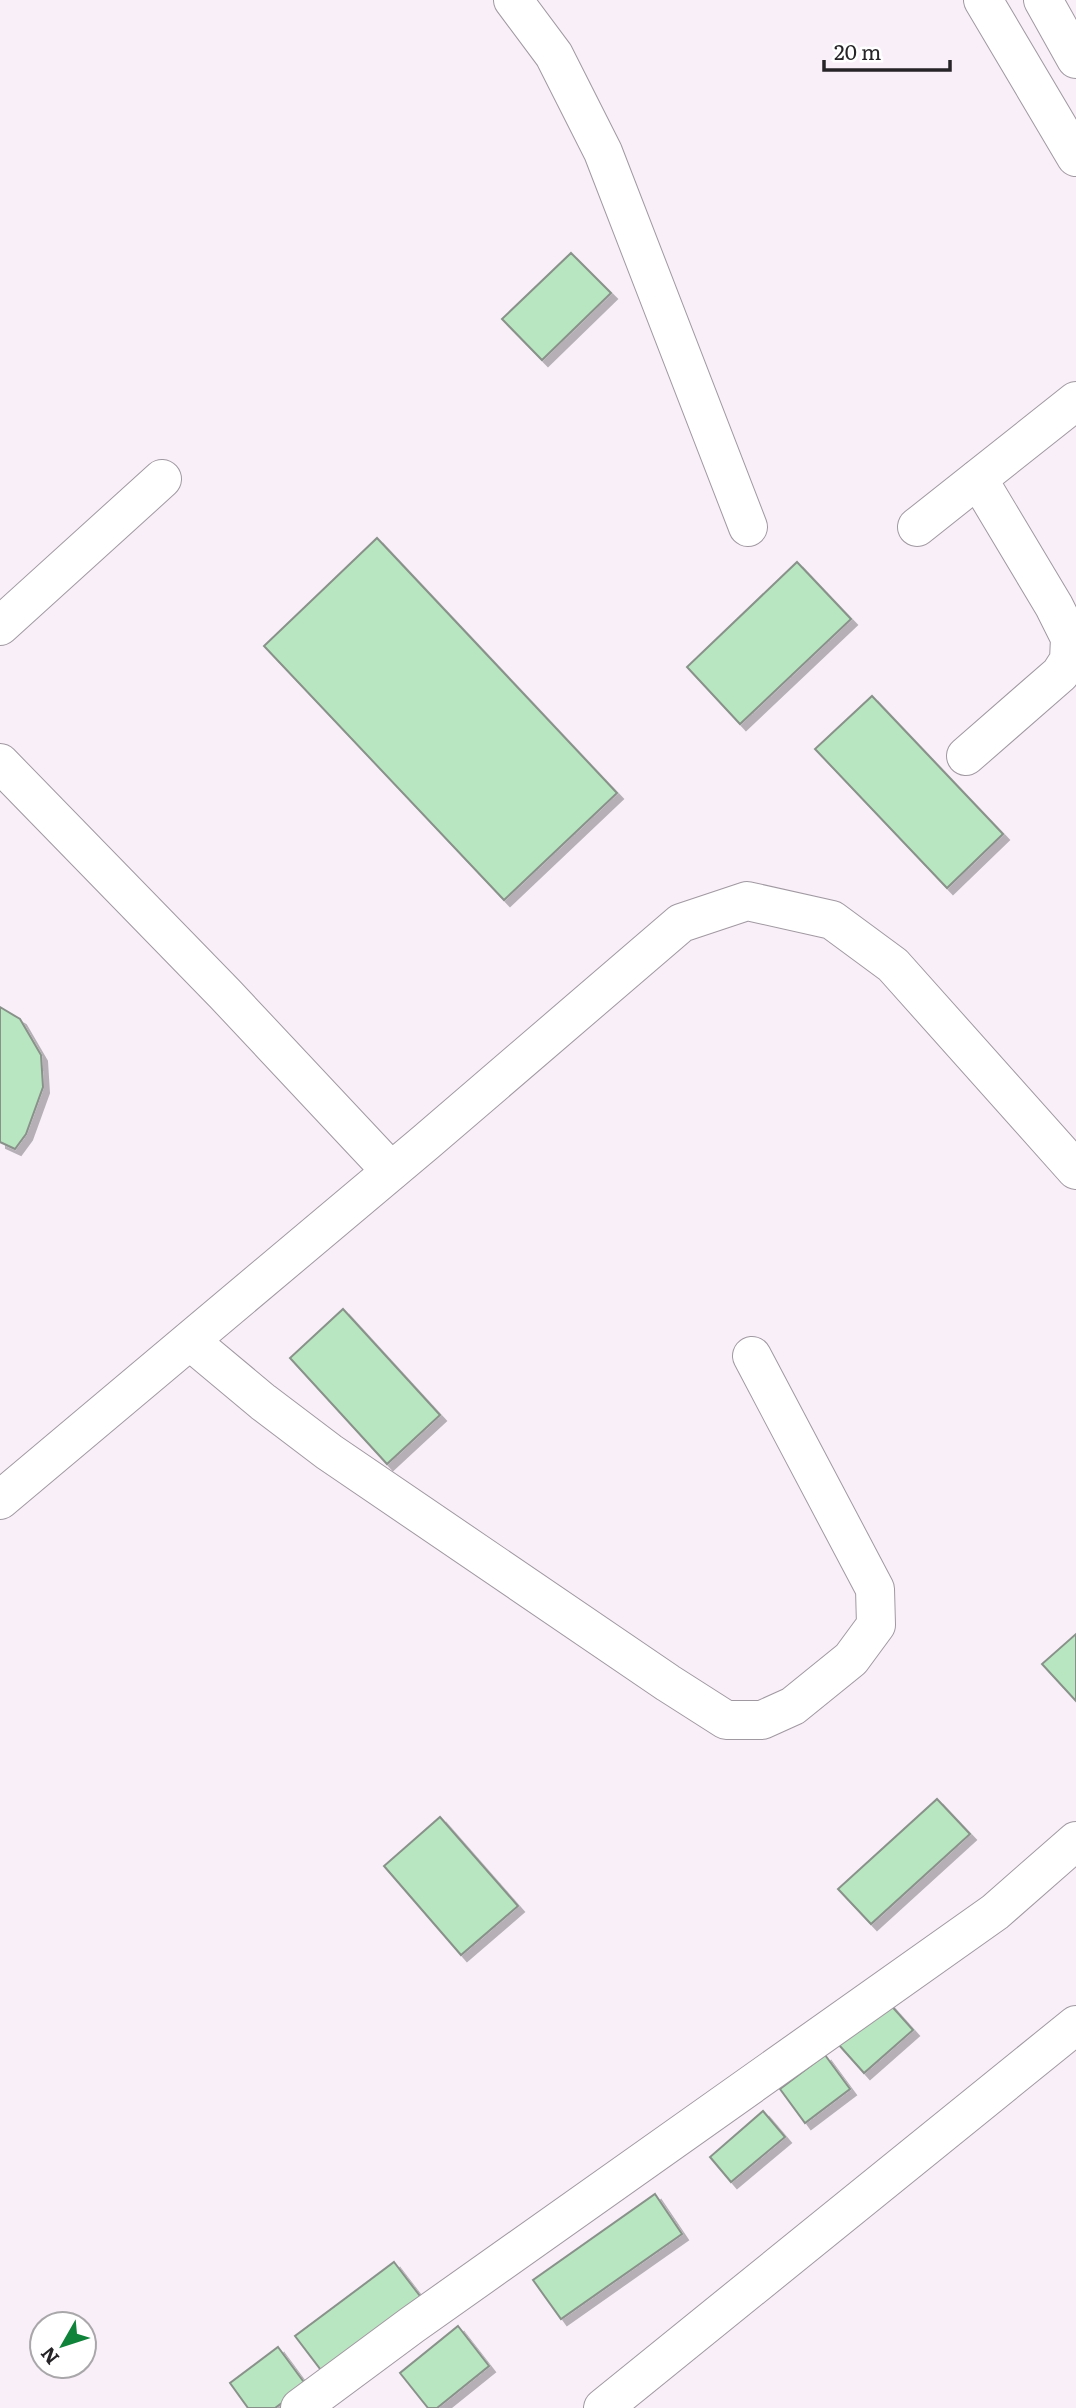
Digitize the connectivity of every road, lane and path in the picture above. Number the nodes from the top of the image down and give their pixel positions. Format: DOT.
graph roads {
  1 [pos="513,0"];
  2 [pos="983,0"];
  3 [pos="1043,0"];
  4 [pos="1076,59"];
  5 [pos="1076,157"];
  6 [pos="1076,401"];
  7 [pos="162,479"];
  8 [pos="978,479"];
  9 [pos="748,527"];
  10 [pos="917,527"];
  11 [pos="0,626"];
  12 [pos="966,756"];
  13 [pos="0,763"];
  14 [pos="1076,1170"];
  15 [pos="391,1171"];
  16 [pos="190,1341"];
  17 [pos="752,1356"];
  18 [pos="0,1500"];
  19 [pos="1076,1841"];
  20 [pos="1076,2025"];
  21 [pos="300,2408"];
  22 [pos="603,2408"];
  1 -- 9 [label="street"];
  2 -- 5 [label="street"];
  3 -- 4 [label="street"];
  6 -- 8 [label="street"];
  7 -- 11 [label="street"];
  8 -- 10 [label="street"];
  8 -- 12 [label="street"];
  13 -- 15 [label="street"];
  14 -- 15 [label="street"];
  15 -- 16 [label="street"];
  16 -- 17 [label="street"];
  16 -- 18 [label="street"];
  19 -- 21 [label="street"];
  20 -- 22 [label="street"];
}
